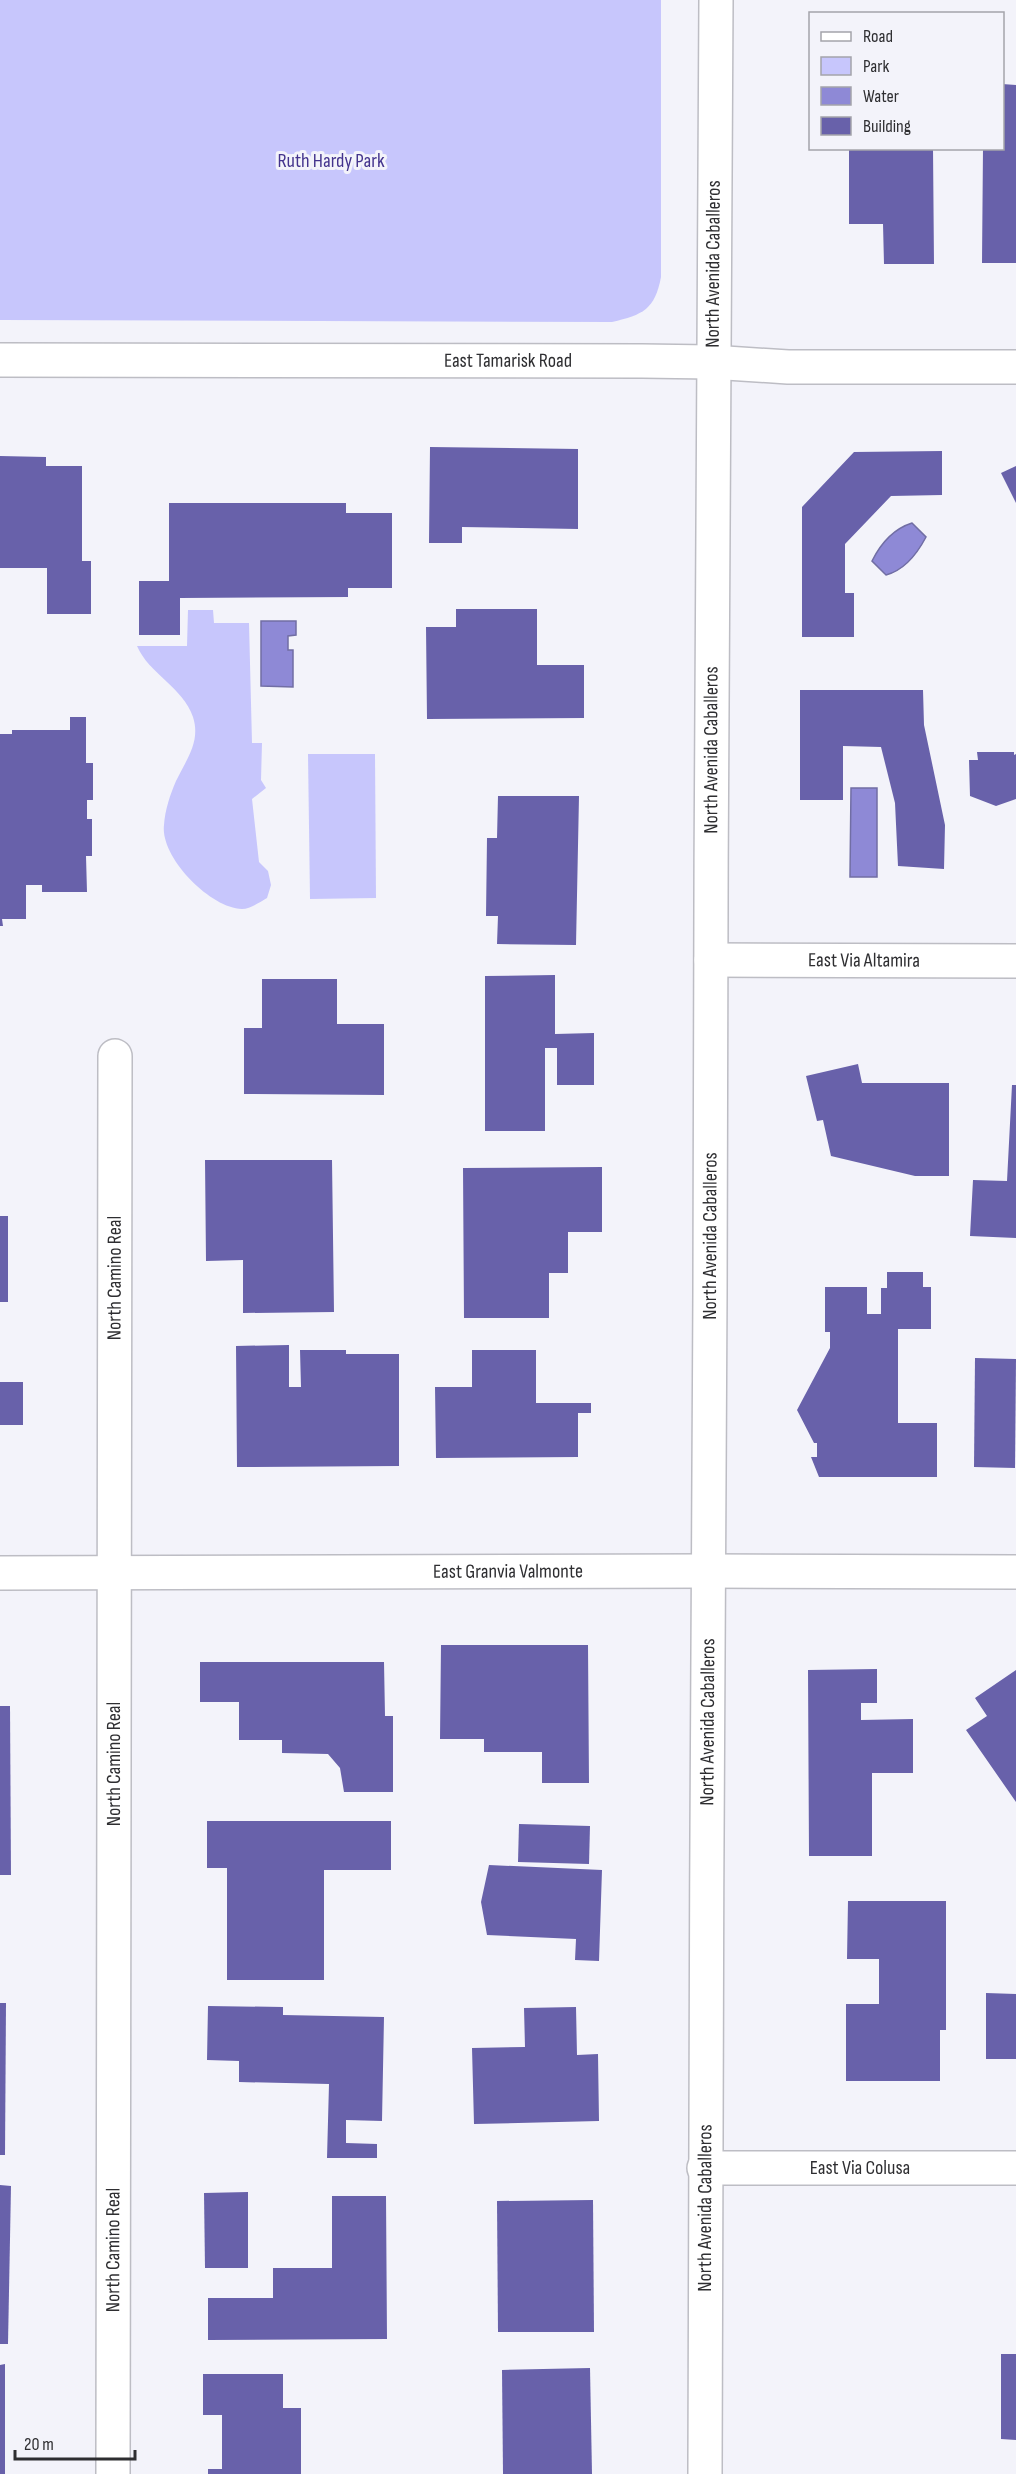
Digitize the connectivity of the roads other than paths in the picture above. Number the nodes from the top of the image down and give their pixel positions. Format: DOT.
graph roads {
  1 [pos="716,0"];
  2 [pos="0,360"];
  3 [pos="711,362"];
  4 [pos="1016,367"];
  5 [pos="711,960"];
  6 [pos="1016,961"];
  7 [pos="115,1056"];
  8 [pos="709,1571"];
  9 [pos="1016,1572"];
  10 [pos="0,1573"];
  11 [pos="114,1573"];
  12 [pos="704,2168"];
  13 [pos="1016,2168"];
  14 [pos="113,2474"];
  15 [pos="705,2474"];
  1 -- 3 [label="street, North Avenida Caballeros"];
  2 -- 3 [label="street, East Tamarisk Road"];
  3 -- 4 [label="street, East Tamarisk Road"];
  3 -- 5 [label="street, North Avenida Caballeros"];
  5 -- 6 [label="street, East Via Altamira"];
  5 -- 8 [label="street, North Avenida Caballeros"];
  7 -- 11 [label="street, North Camino Real"];
  8 -- 9 [label="street, East Granvia Valmonte"];
  8 -- 11 [label="street, East Granvia Valmonte"];
  8 -- 12 [label="street, North Avenida Caballeros"];
  10 -- 11 [label="street, East Granvia Valmonte"];
  11 -- 14 [label="street, North Camino Real"];
  12 -- 13 [label="street, East Via Colusa"];
  12 -- 15 [label="street, North Avenida Caballeros"];
}
